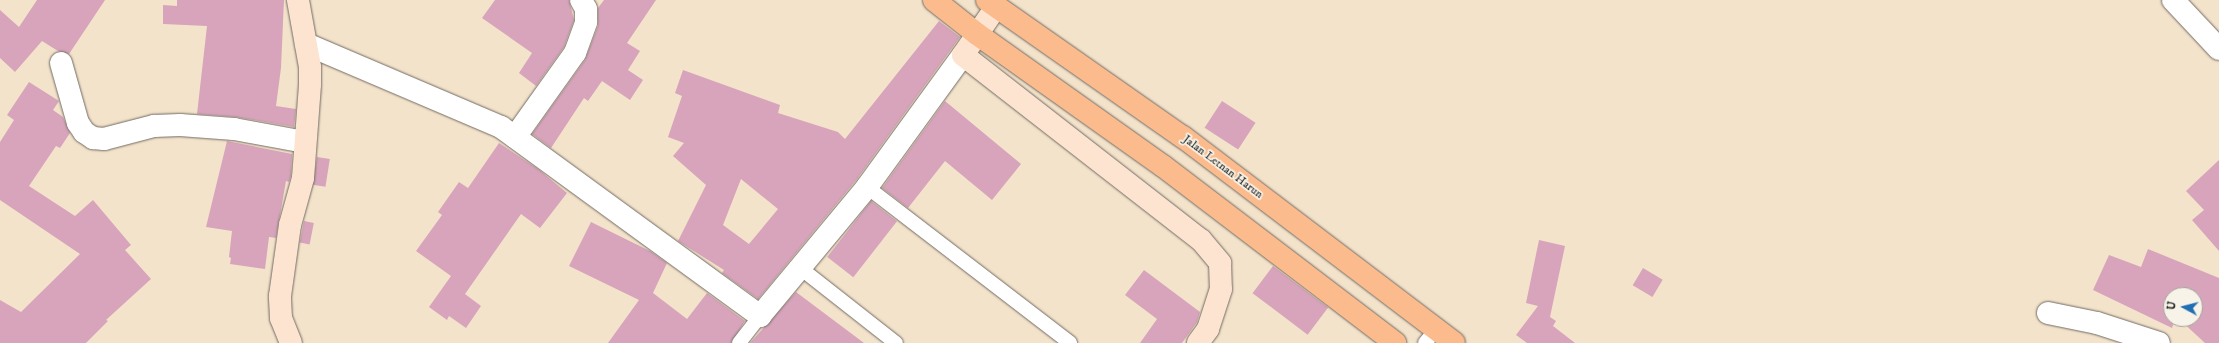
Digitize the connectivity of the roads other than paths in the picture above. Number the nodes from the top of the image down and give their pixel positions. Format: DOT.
graph roads {
  1 [pos="298,0"];
  2 [pos="581,0"];
  3 [pos="934,0"];
  4 [pos="2173,0"];
  5 [pos="992,4"];
  6 [pos="977,34"];
  7 [pos="306,44"];
  8 [pos="2219,49"];
  9 [pos="963,55"];
  10 [pos="61,63"];
  11 [pos="515,136"];
  12 [pos="305,142"];
  13 [pos="867,187"];
  14 [pos="799,267"];
  15 [pos="2048,313"];
  16 [pos="760,316"];
  17 [pos="1431,336"];
  18 [pos="291,343"];
  19 [pos="739,343"];
  20 [pos="896,343"];
  21 [pos="1070,343"];
  22 [pos="1198,343"];
  23 [pos="1395,343"];
  24 [pos="1454,343"];
  25 [pos="2159,343"];
  1 -- 7 [label="street"];
  2 -- 11 [label="street"];
  3 -- 6 [label="main road"];
  4 -- 8 [label="street"];
  5 -- 6 [label="street"];
  5 -- 17 [label="main road, Jalan Letnan Harun"];
  6 -- 9 [label="street"];
  6 -- 23 [label="main road"];
  7 -- 11 [label="street"];
  7 -- 12 [label="street"];
  9 -- 13 [label="street"];
  9 -- 22 [label="street"];
  10 -- 12 [label="street"];
  11 -- 16 [label="street"];
  12 -- 18 [label="street"];
  13 -- 14 [label="street"];
  13 -- 21 [label="lane"];
  14 -- 16 [label="street"];
  14 -- 20 [label="lane"];
  15 -- 25 [label="street"];
  16 -- 19 [label="lane"];
  17 -- 24 [label="main road, Jalan Letnan Harun"];
}
